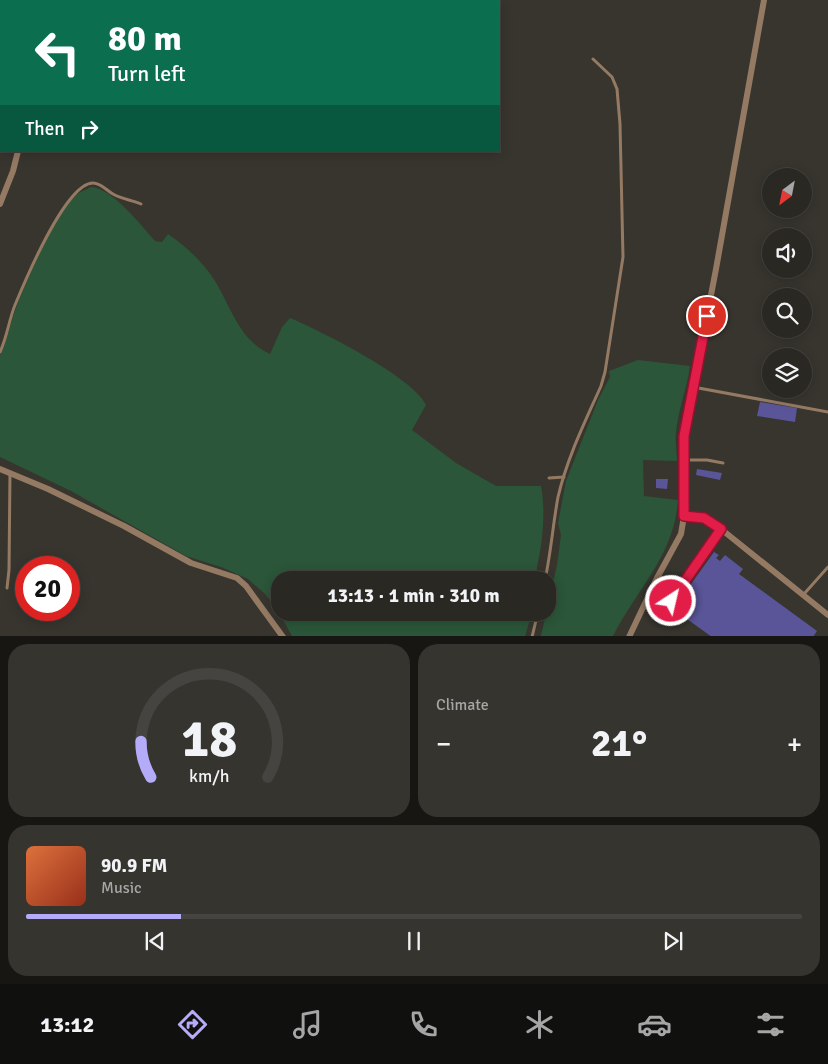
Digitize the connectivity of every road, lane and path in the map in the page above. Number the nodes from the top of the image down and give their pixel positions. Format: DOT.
graph roads {
  1 [pos="764,0"];
  2 [pos="594,59"];
  3 [pos="18,152"];
  4 [pos="0,204"];
  5 [pos="141,204"];
  6 [pos="0,352"];
  7 [pos="693,387"];
  8 [pos="828,412"];
  9 [pos="684,460"];
  10 [pos="723,463"];
  11 [pos="0,468"];
  12 [pos="10,473"];
  13 [pos="564,477"];
  14 [pos="549,478"];
  15 [pos="684,516"];
  16 [pos="721,529"];
  17 [pos="828,567"];
  18 [pos="547,571"];
  19 [pos="7,588"];
  20 [pos="804,594"];
  21 [pos="671,601"];
  22 [pos="828,615"];
  23 [pos="536,621"];
  24 [pos="283,636"];
  25 [pos="532,636"];
  26 [pos="629,636"];
  1 -- 7 [label="street"];
  2 -- 13 [label="lane"];
  3 -- 4 [label="street"];
  5 -- 6 [label="lane"];
  7 -- 8 [label="lane"];
  7 -- 9 [label="street"];
  9 -- 10 [label="lane"];
  9 -- 15 [label="street"];
  11 -- 12 [label="street"];
  12 -- 19 [label="lane"];
  12 -- 24 [label="street"];
  13 -- 14 [label="lane"];
  13 -- 18 [label="lane"];
  15 -- 16 [label="street"];
  15 -- 26 [label="street"];
  16 -- 20 [label="street"];
  16 -- 21 [label="lane"];
  17 -- 20 [label="lane"];
  20 -- 22 [label="street"];
  23 -- 25 [label="lane"];
}
